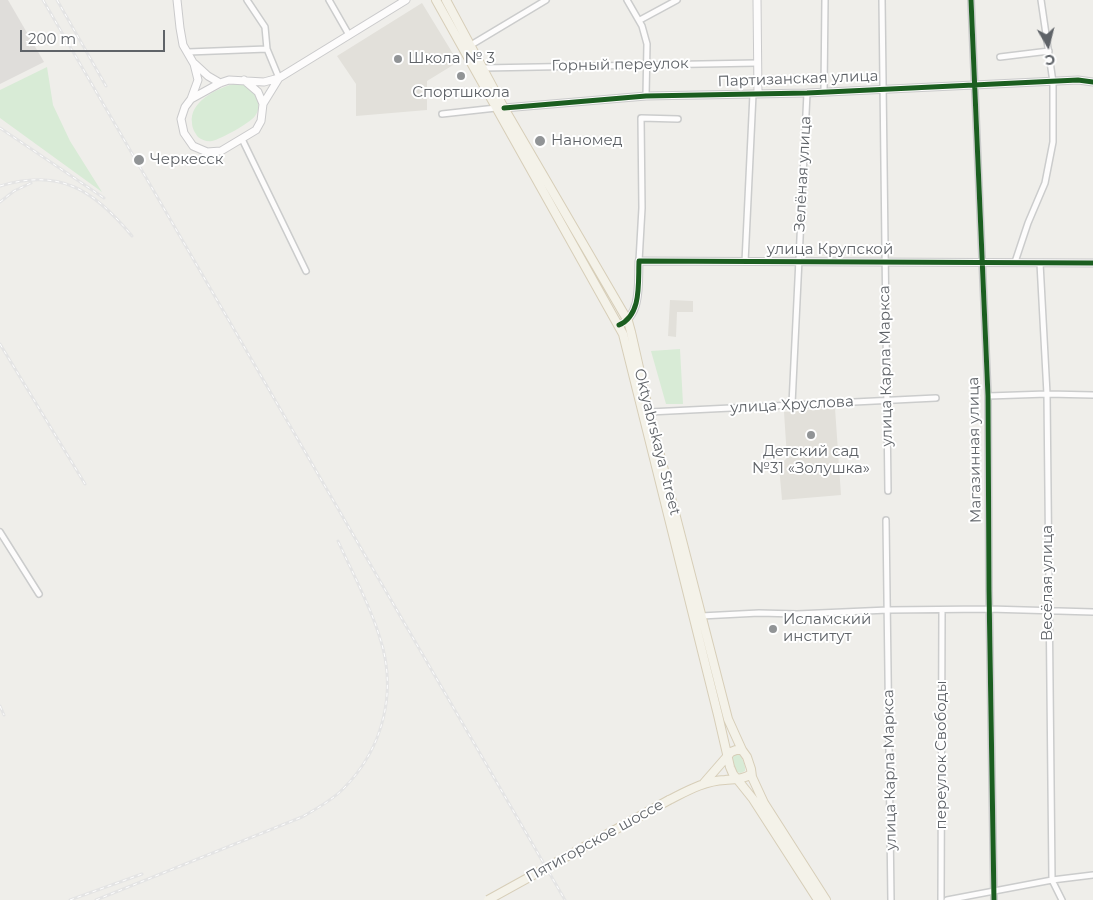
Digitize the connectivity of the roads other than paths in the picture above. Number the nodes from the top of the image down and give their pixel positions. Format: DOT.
graph roads {
  1 [pos="177,0"];
  2 [pos="247,0"];
  3 [pos="329,0"];
  4 [pos="406,0"];
  5 [pos="436,0"];
  6 [pos="446,0"];
  7 [pos="546,0"];
  8 [pos="627,0"];
  9 [pos="677,0"];
  10 [pos="757,0"];
  11 [pos="825,0"];
  12 [pos="882,0"];
  13 [pos="971,0"];
  14 [pos="1041,0"];
  15 [pos="640,20"];
  16 [pos="349,35"];
  17 [pos="471,45"];
  18 [pos="267,49"];
  19 [pos="1049,51"];
  20 [pos="188,52"];
  21 [pos="1000,57"];
  22 [pos="758,63"];
  23 [pos="194,64"];
  24 [pos="647,64"];
  25 [pos="484,68"];
  26 [pos="279,78"];
  27 [pos="244,80"];
  28 [pos="1053,82"];
  29 [pos="1093,82"];
  30 [pos="220,83"];
  31 [pos="975,86"];
  32 [pos="884,89"];
  33 [pos="824,92"];
  34 [pos="807,93"];
  35 [pos="756,94"];
  36 [pos="646,96"];
  37 [pos="191,99"];
  38 [pos="263,104"];
  39 [pos="500,108"];
  40 [pos="442,114"];
  41 [pos="678,119"];
  42 [pos="242,139"];
  43 [pos="639,261"];
  44 [pos="745,262"];
  45 [pos="983,262"];
  46 [pos="1015,262"];
  47 [pos="798,263"];
  48 [pos="885,263"];
  49 [pos="1040,263"];
  50 [pos="1093,263"];
  51 [pos="306,270"];
  52 [pos="628,321"];
  53 [pos="619,326"];
  54 [pos="1047,394"];
  55 [pos="1093,395"];
  56 [pos="988,396"];
  57 [pos="936,398"];
  58 [pos="887,400"];
  59 [pos="792,404"];
  60 [pos="649,412"];
  61 [pos="888,491"];
  62 [pos="886,520"];
  63 [pos="0,532"];
  64 [pos="39,594"];
  65 [pos="989,609"];
  66 [pos="888,610"];
  67 [pos="942,611"];
  68 [pos="1048,612"];
  69 [pos="1093,612"];
  70 [pos="701,616"];
  71 [pos="742,750"];
  72 [pos="728,756"];
  73 [pos="751,774"];
  74 [pos="738,779"];
  75 [pos="702,784"];
  76 [pos="1093,874"];
  77 [pos="1052,880"];
  78 [pos="994,891"];
  79 [pos="488,900"];
  80 [pos="818,900"];
  81 [pos="826,900"];
  82 [pos="891,900"];
  83 [pos="942,900"];
  84 [pos="947,900"];
  85 [pos="994,900"];
  86 [pos="1062,900"];
  1 -- 20 [label="street"];
  2 -- 18 [label="street"];
  3 -- 16 [label="street"];
  4 -- 16 [label="street"];
  5 -- 39 [label="main road, Oktyabrskaya Street"];
  6 -- 17 [label="main road, Oktyabrskaya Street"];
  7 -- 17 [label="street"];
  8 -- 15 [label="street"];
  9 -- 15 [label="street"];
  10 -- 22 [label="street"];
  11 -- 33 [label="street"];
  12 -- 32 [label="street, улица Карла Маркса"];
  13 -- 31 [label="street, Магазинная улица"];
  14 -- 19 [label="street"];
  15 -- 24 [label="street"];
  16 -- 26 [label="street"];
  17 -- 25 [label="main road, Oktyabrskaya Street"];
  18 -- 20 [label="street"];
  18 -- 26 [label="street"];
  19 -- 21 [label="street"];
  19 -- 28 [label="street"];
  20 -- 23 [label="street"];
  22 -- 24 [label="street, Горный переулок"];
  22 -- 35 [label="street"];
  23 -- 30 [label="street"];
  23 -- 37 [label="street"];
  24 -- 25 [label="street, Горный переулок"];
  24 -- 36 [label="street"];
  25 -- 39 [label="main road, Oktyabrskaya Street"];
  26 -- 27 [label="street"];
  26 -- 38 [label="street"];
  27 -- 30 [label="street"];
  27 -- 38 [label="street"];
  28 -- 29 [label="street, Партизанская улица"];
  28 -- 31 [label="street, Партизанская улица"];
  28 -- 46 [label="street"];
  30 -- 37 [label="street"];
  31 -- 32 [label="street, Партизанская улица"];
  31 -- 45 [label="street, Магазинная улица"];
  32 -- 33 [label="street, Партизанская улица"];
  32 -- 48 [label="street, улица Карла Маркса"];
  33 -- 34 [label="street, Партизанская улица"];
  34 -- 35 [label="street, Партизанская улица"];
  34 -- 47 [label="street, Зелёная улица"];
  35 -- 36 [label="street, Партизанская улица"];
  35 -- 44 [label="street"];
  36 -- 39 [label="street, Партизанская улица"];
  37 -- 42 [label="street"];
  38 -- 42 [label="street"];
  39 -- 40 [label="street, Партизанская улица"];
  39 -- 52 [label="main road, Oktyabrskaya Street"];
  39 -- 53 [label="main road, Oktyabrskaya Street"];
  41 -- 43 [label="street"];
  42 -- 51 [label="street"];
  43 -- 44 [label="street, улица Крупской"];
  43 -- 52 [label="street"];
  44 -- 47 [label="street, улица Крупской"];
  45 -- 46 [label="street, улица Крупской"];
  45 -- 48 [label="street, улица Крупской"];
  45 -- 56 [label="street, Магазинная улица"];
  46 -- 49 [label="street, улица Крупской"];
  47 -- 48 [label="street, улица Крупской"];
  47 -- 59 [label="street, Зелёная улица"];
  48 -- 58 [label="street, улица Карла Маркса"];
  49 -- 50 [label="street, улица Крупской"];
  49 -- 54 [label="street, Весёлая улица"];
  52 -- 53 [label="street"];
  52 -- 60 [label="main road, Oktyabrskaya Street"];
  53 -- 72 [label="main road, Oktyabrskaya Street"];
  54 -- 55 [label="street"];
  54 -- 56 [label="street"];
  54 -- 68 [label="street, Весёлая улица"];
  56 -- 65 [label="street, Магазинная улица"];
  57 -- 58 [label="street, улица Хруслова"];
  58 -- 59 [label="street, улица Хруслова"];
  58 -- 61 [label="street, улица Карла Маркса"];
  59 -- 60 [label="street, улица Хруслова"];
  60 -- 70 [label="main road, Oktyabrskaya Street"];
  62 -- 66 [label="street, улица Карла Маркса"];
  63 -- 64 [label="street"];
  65 -- 67 [label="street"];
  65 -- 68 [label="street"];
  65 -- 78 [label="street, Магазинная улица"];
  66 -- 67 [label="street"];
  66 -- 70 [label="street"];
  66 -- 82 [label="street, улица Карла Маркса"];
  67 -- 83 [label="street, переулок Свободы"];
  68 -- 69 [label="street"];
  68 -- 77 [label="street, Весёлая улица"];
  70 -- 71 [label="main road, Oktyabrskaya Street"];
  71 -- 72 [label="main road, Пятигорское шоссе"];
  71 -- 73 [label="main road, Oktyabrskaya Street"];
  72 -- 74 [label="main road"];
  72 -- 75 [label="main road, Пятигорское шоссе"];
  73 -- 74 [label="main road, Пятигорское шоссе"];
  73 -- 81 [label="main road, Oktyabrskaya Street"];
  74 -- 75 [label="main road, Пятигорское шоссе"];
  74 -- 80 [label="main road"];
  75 -- 79 [label="main road, Пятигорское шоссе, bridge"];
  76 -- 77 [label="street"];
  77 -- 78 [label="street"];
  77 -- 86 [label="street, Весёлая улица"];
  78 -- 84 [label="street"];
  78 -- 85 [label="street, Магазинная улица"];
}
